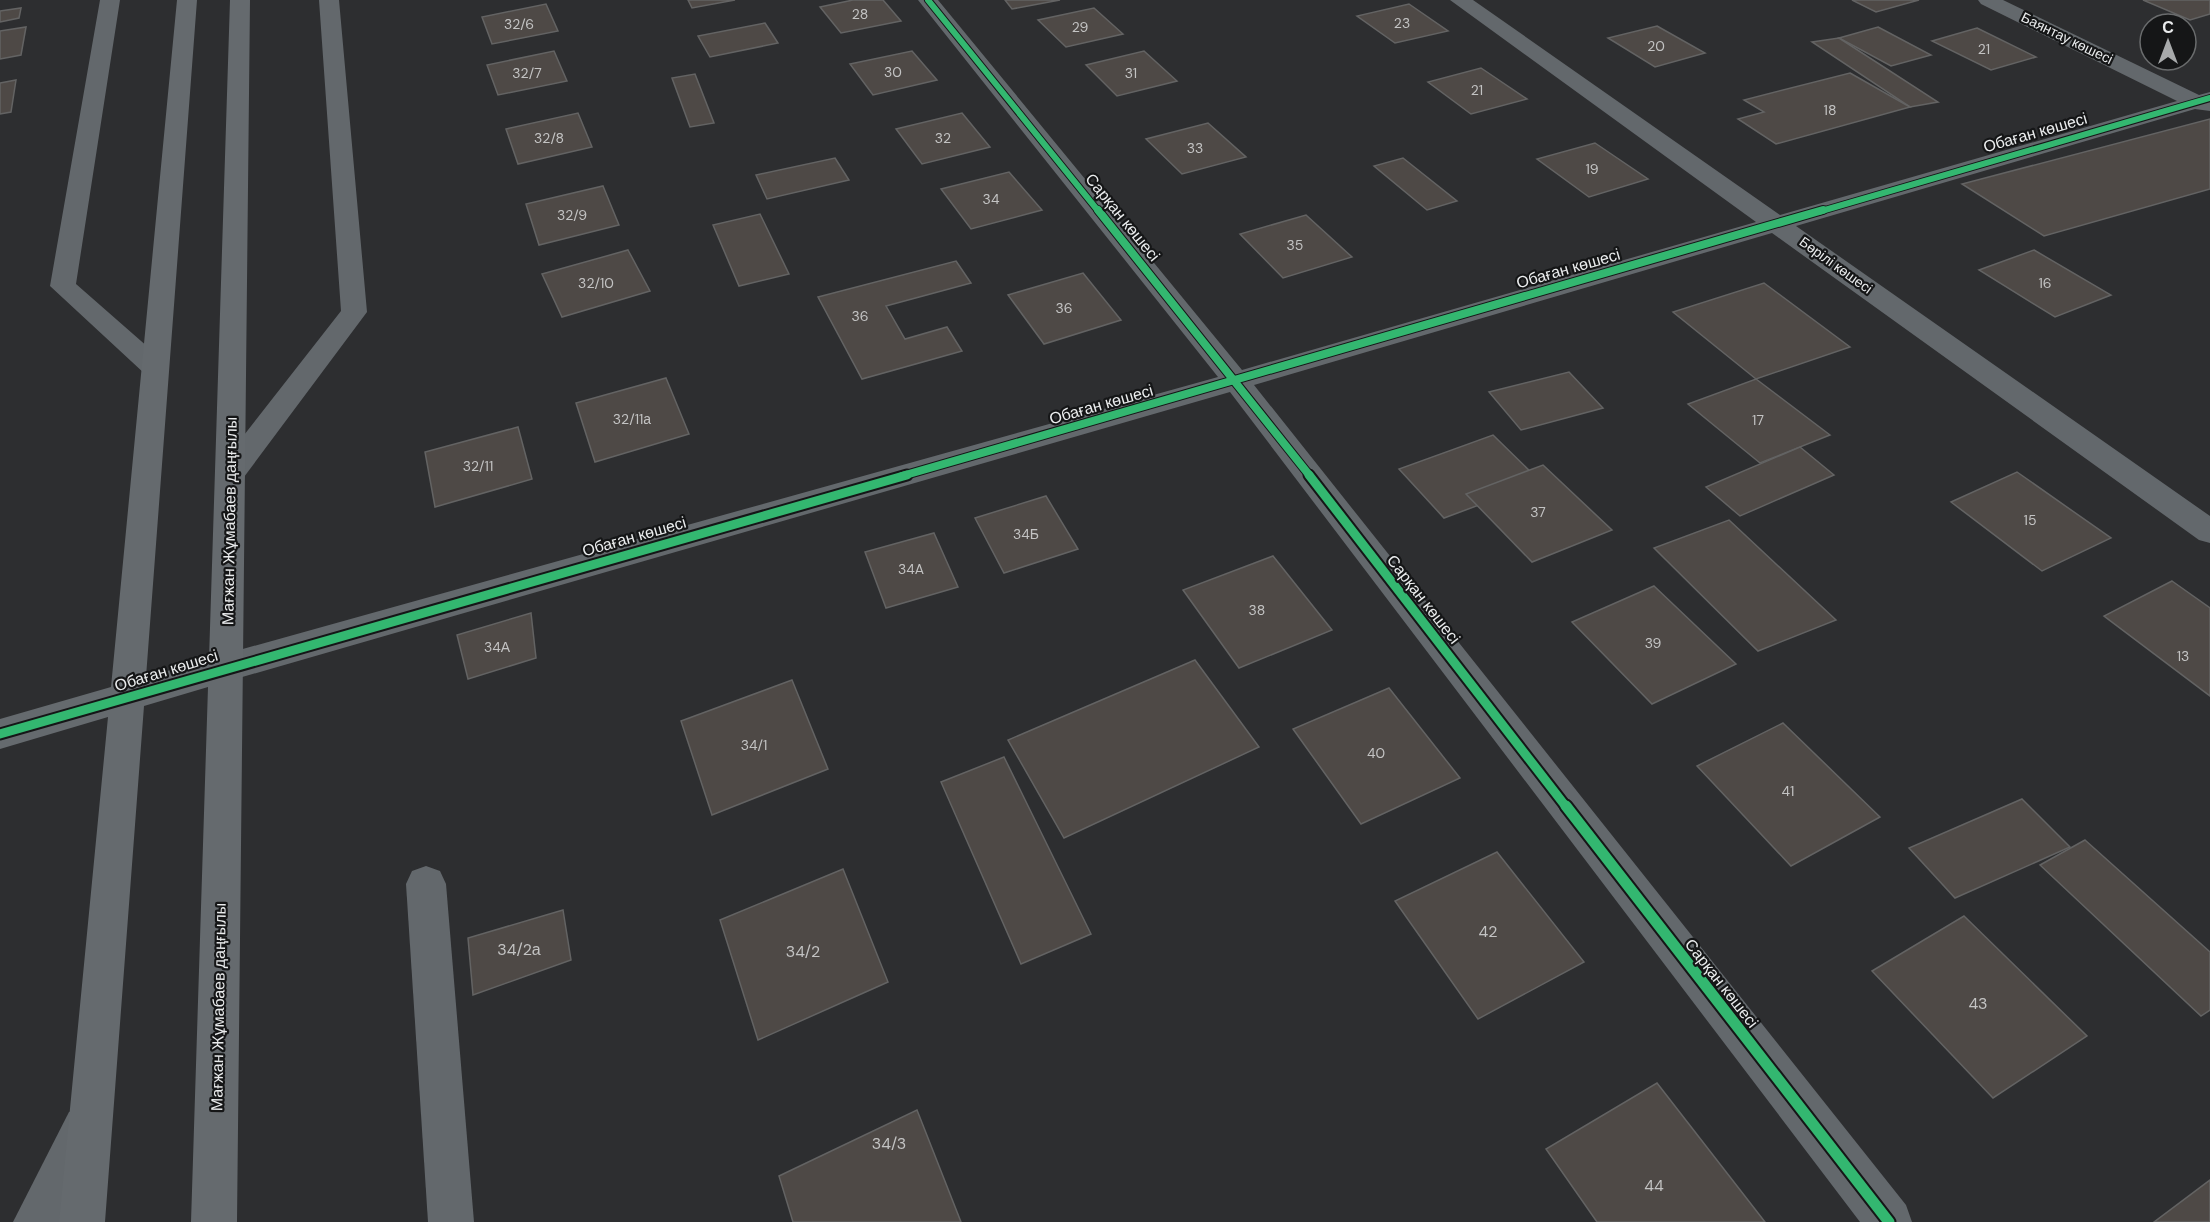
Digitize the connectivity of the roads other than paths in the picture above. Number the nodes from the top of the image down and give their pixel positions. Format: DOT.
graph roads {
  1 [pos="110,0"];
  2 [pos="187,0"];
  3 [pos="240,0"];
  4 [pos="329,0"];
  5 [pos="928,0"];
  6 [pos="1460,0"];
  7 [pos="1988,0"];
  8 [pos="2205,102"];
  9 [pos="1777,223"];
  10 [pos="155,368"];
  11 [pos="1236,381"];
  12 [pos="230,474"];
  13 [pos="2210,532"];
  14 [pos="225,668"];
  15 [pos="127,698"];
  16 [pos="0,734"];
  17 [pos="426,884"];
  18 [pos="92,1115"];
  19 [pos="36,1222"];
  20 [pos="82,1222"];
  21 [pos="214,1222"];
  22 [pos="451,1222"];
  23 [pos="1889,1222"];
  1 -- 10 [label="street"];
  2 -- 10 [label="main road"];
  3 -- 12 [label="main road, Мағжан Жұмабаев даңғылы"];
  4 -- 12 [label="street"];
  5 -- 11 [label="street, Сарқан көшесі"];
  6 -- 9 [label="street, Бөрілі көшесі"];
  7 -- 8 [label="street, Баянтау көшесі"];
  8 -- 9 [label="street, Обаған көшесі"];
  9 -- 11 [label="street, Обаған көшесі"];
  9 -- 13 [label="street, Бөрілі көшесі"];
  10 -- 15 [label="main road"];
  11 -- 14 [label="street, Обаған көшесі"];
  11 -- 23 [label="street, Сарқан көшесі"];
  12 -- 14 [label="main road, Мағжан Жұмабаев даңғылы"];
  14 -- 15 [label="main road, Обаған көшесі"];
  14 -- 21 [label="main road, Мағжан Жұмабаев даңғылы"];
  15 -- 16 [label="main road, Обаған көшесі"];
  15 -- 18 [label="main road"];
  17 -- 22 [label="street"];
  18 -- 19 [label="street"];
  18 -- 20 [label="main road"];
}
